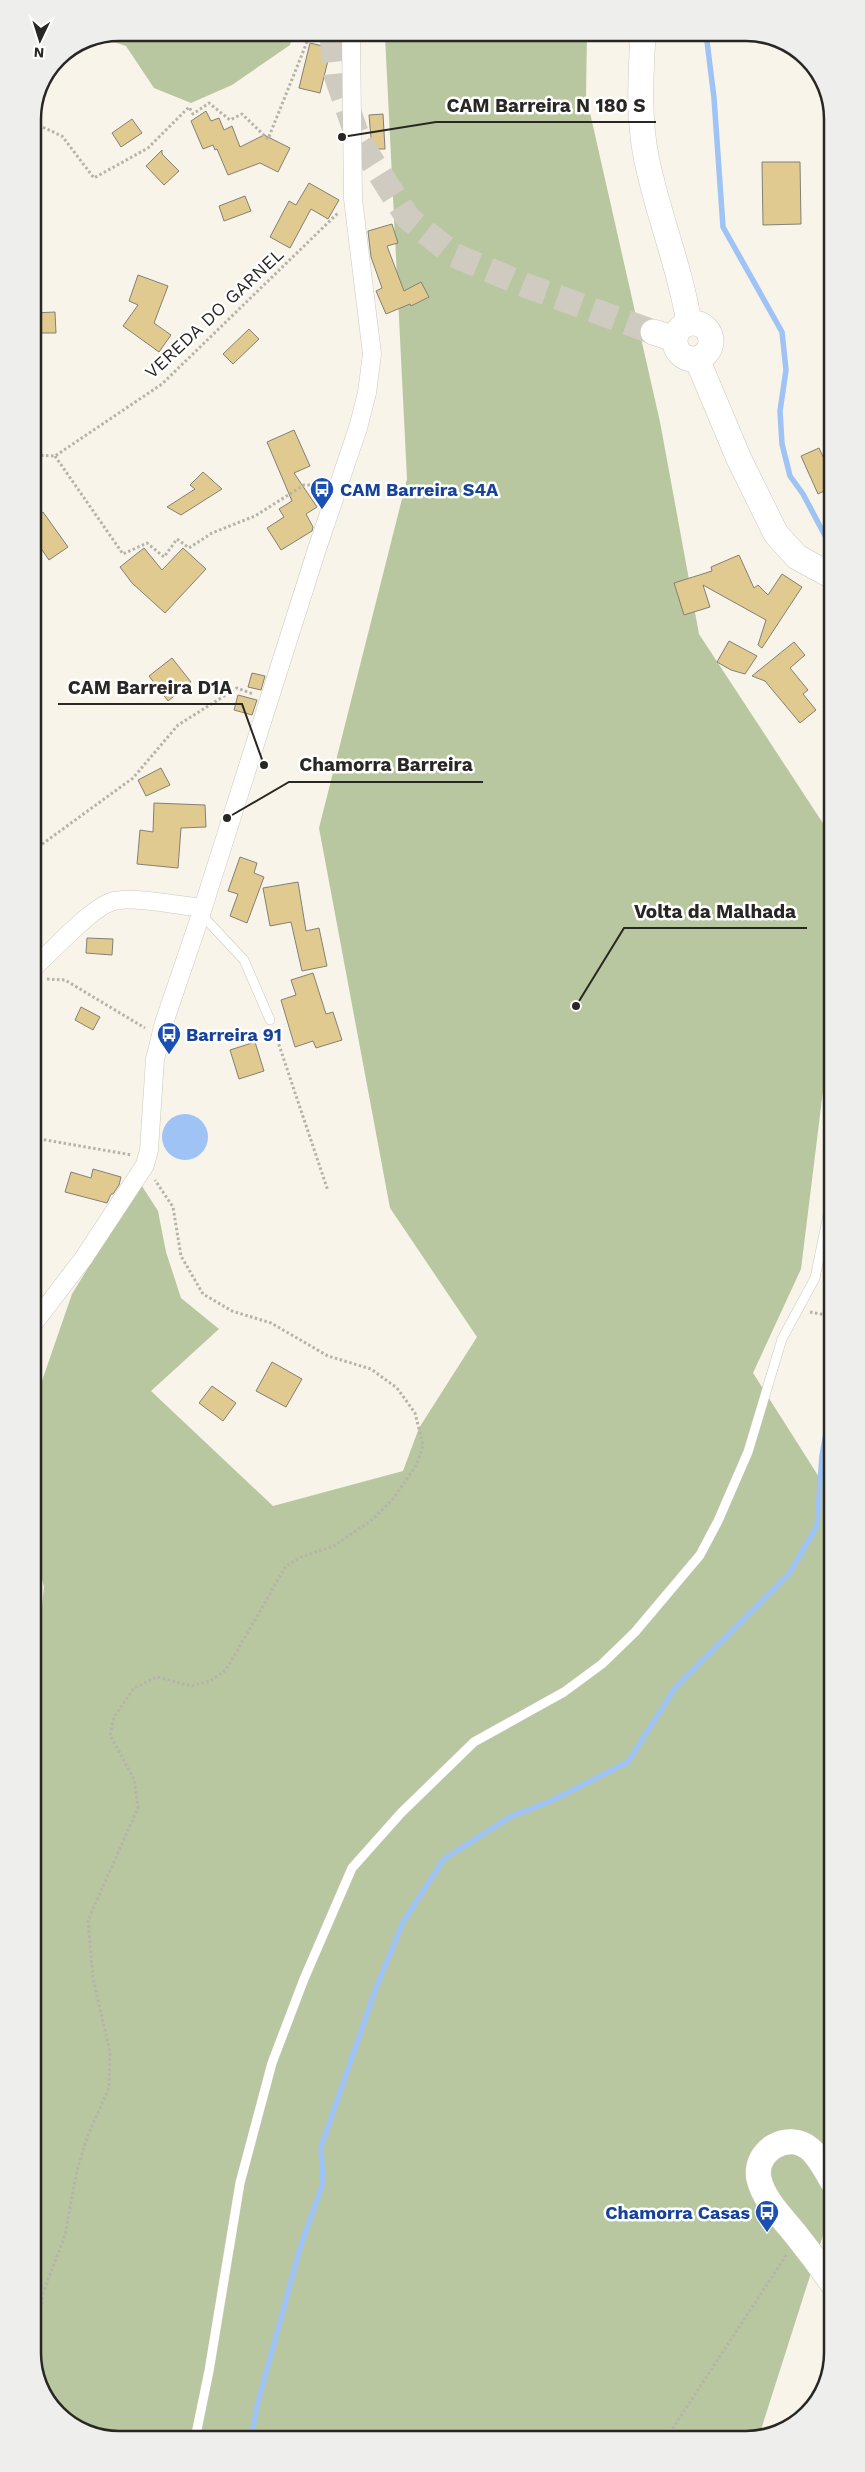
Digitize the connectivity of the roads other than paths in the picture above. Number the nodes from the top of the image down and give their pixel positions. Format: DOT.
graph roads {
  1 [pos="351,41"];
  2 [pos="642,41"];
  3 [pos="672,331"];
  4 [pos="697,359"];
  5 [pos="824,572"];
  6 [pos="202,911"];
  7 [pos="41,970"];
  8 [pos="270,1020"];
  9 [pos="824,1234"];
  10 [pos="41,1313"];
  11 [pos="824,2168"];
  12 [pos="824,2272"];
  13 [pos="197,2431"];
  1 -- 6 [label="street"];
  2 -- 3 [label="main road"];
  3 -- 4 [label="main road"];
  3 -- 4 [label="main road"];
  4 -- 5 [label="main road"];
  6 -- 7 [label="street"];
  6 -- 8 [label="lane"];
  6 -- 10 [label="street"];
  9 -- 13 [label="lane"];
  11 -- 12 [label="main road"];
}
